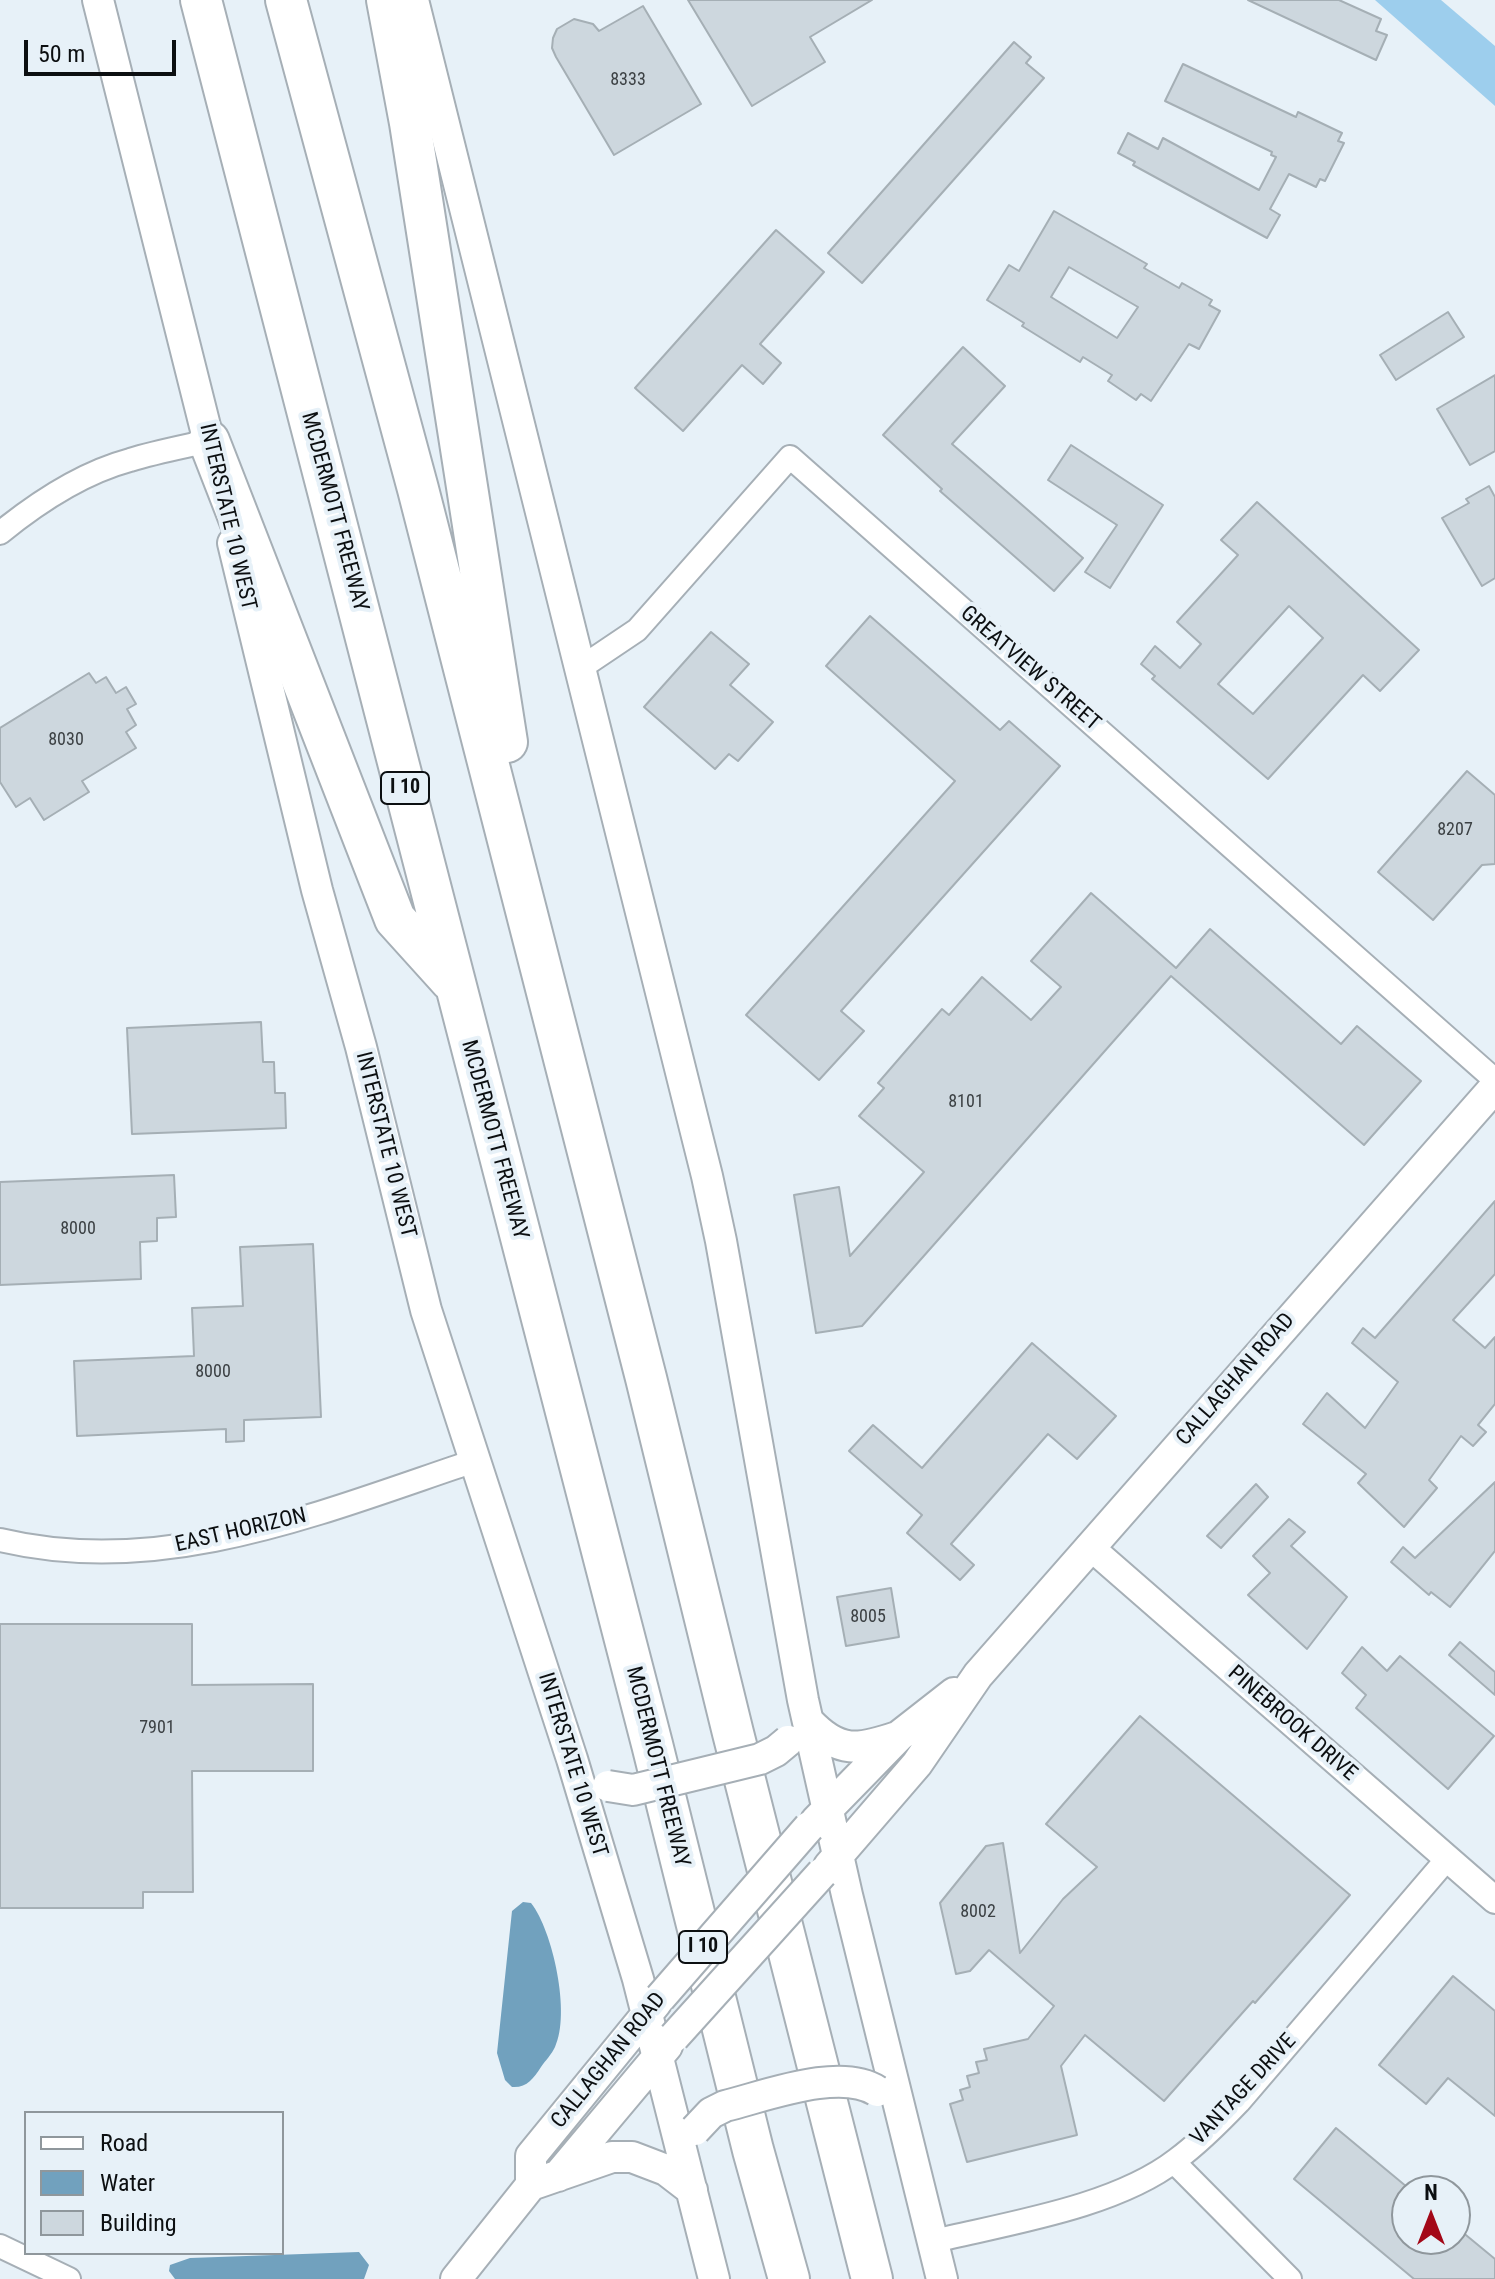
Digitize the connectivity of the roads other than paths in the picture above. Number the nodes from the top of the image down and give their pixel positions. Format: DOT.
graph roads {
  1 [pos="98,0"];
  2 [pos="201,0"];
  3 [pos="286,0"];
  4 [pos="387,0"];
  5 [pos="413,0"];
  6 [pos="209,441"];
  7 [pos="0,533"];
  8 [pos="579,669"];
  9 [pos="454,985"];
  10 [pos="550,1007"];
  11 [pos="1495,1080"];
  12 [pos="1495,1087"];
  13 [pos="474,1461"];
  14 [pos="0,1540"];
  15 [pos="1089,1546"];
  16 [pos="978,1675"];
  17 [pos="800,1721"];
  18 [pos="899,1736"];
  19 [pos="572,1759"];
  20 [pos="819,1818"];
  21 [pos="1447,1859"];
  22 [pos="830,1865"];
  23 [pos="1495,1900"];
  24 [pos="653,2006"];
  25 [pos="666,2047"];
  26 [pos="903,2116"];
  27 [pos="1174,2162"];
  28 [pos="689,2177"];
  29 [pos="544,2181"];
  30 [pos="934,2241"];
  31 [pos="0,2246"];
  32 [pos="69,2279"];
  33 [pos="456,2279"];
  34 [pos="714,2279"];
  35 [pos="789,2279"];
  36 [pos="872,2279"];
  37 [pos="942,2279"];
  38 [pos="1290,2279"];
  1 -- 6 [label="main road, INTERSTATE 10 WEST"];
  2 -- 9 [label="highway, MCDERMOTT FREEWAY / I 10"];
  3 -- 10 [label="highway"];
  4 -- 10 [label="highway"];
  5 -- 8 [label="main road"];
  6 -- 7 [label="street"];
  6 -- 9 [label="highway"];
  6 -- 13 [label="main road, INTERSTATE 10 WEST"];
  8 -- 11 [label="street, GREATVIEW STREET"];
  8 -- 17 [label="main road"];
  9 -- 35 [label="highway, MCDERMOTT FREEWAY / I 10"];
  10 -- 36 [label="highway"];
  12 -- 15 [label="main road, CALLAGHAN ROAD"];
  13 -- 14 [label="street, EAST HORIZON"];
  13 -- 19 [label="main road, INTERSTATE 10 WEST"];
  15 -- 16 [label="main road, CALLAGHAN ROAD"];
  15 -- 21 [label="street, PINEBROOK DRIVE"];
  16 -- 18 [label="main road, CALLAGHAN ROAD"];
  16 -- 22 [label="main road, CALLAGHAN ROAD"];
  17 -- 18 [label="main road"];
  17 -- 19 [label="main road, bridge"];
  17 -- 20 [label="main road"];
  18 -- 20 [label="main road, CALLAGHAN ROAD"];
  19 -- 24 [label="main road, INTERSTATE 10 WEST"];
  20 -- 22 [label="main road"];
  20 -- 24 [label="main road, CALLAGHAN ROAD, bridge"];
  21 -- 23 [label="street, PINEBROOK DRIVE"];
  21 -- 27 [label="street, VANTAGE DRIVE"];
  22 -- 25 [label="main road, CALLAGHAN ROAD, bridge"];
  22 -- 26 [label="main road"];
  24 -- 25 [label="main road, INTERSTATE 10 WEST"];
  24 -- 29 [label="main road, CALLAGHAN ROAD"];
  25 -- 28 [label="main road, INTERSTATE 10 WEST"];
  25 -- 29 [label="main road, CALLAGHAN ROAD"];
  26 -- 28 [label="main road, bridge"];
  26 -- 30 [label="main road"];
  27 -- 30 [label="street, VANTAGE DRIVE"];
  27 -- 38 [label="street"];
  28 -- 29 [label="main road"];
  28 -- 34 [label="main road, INTERSTATE 10 WEST"];
  29 -- 33 [label="main road, CALLAGHAN ROAD"];
  30 -- 37 [label="main road"];
  31 -- 32 [label="street"];
}
